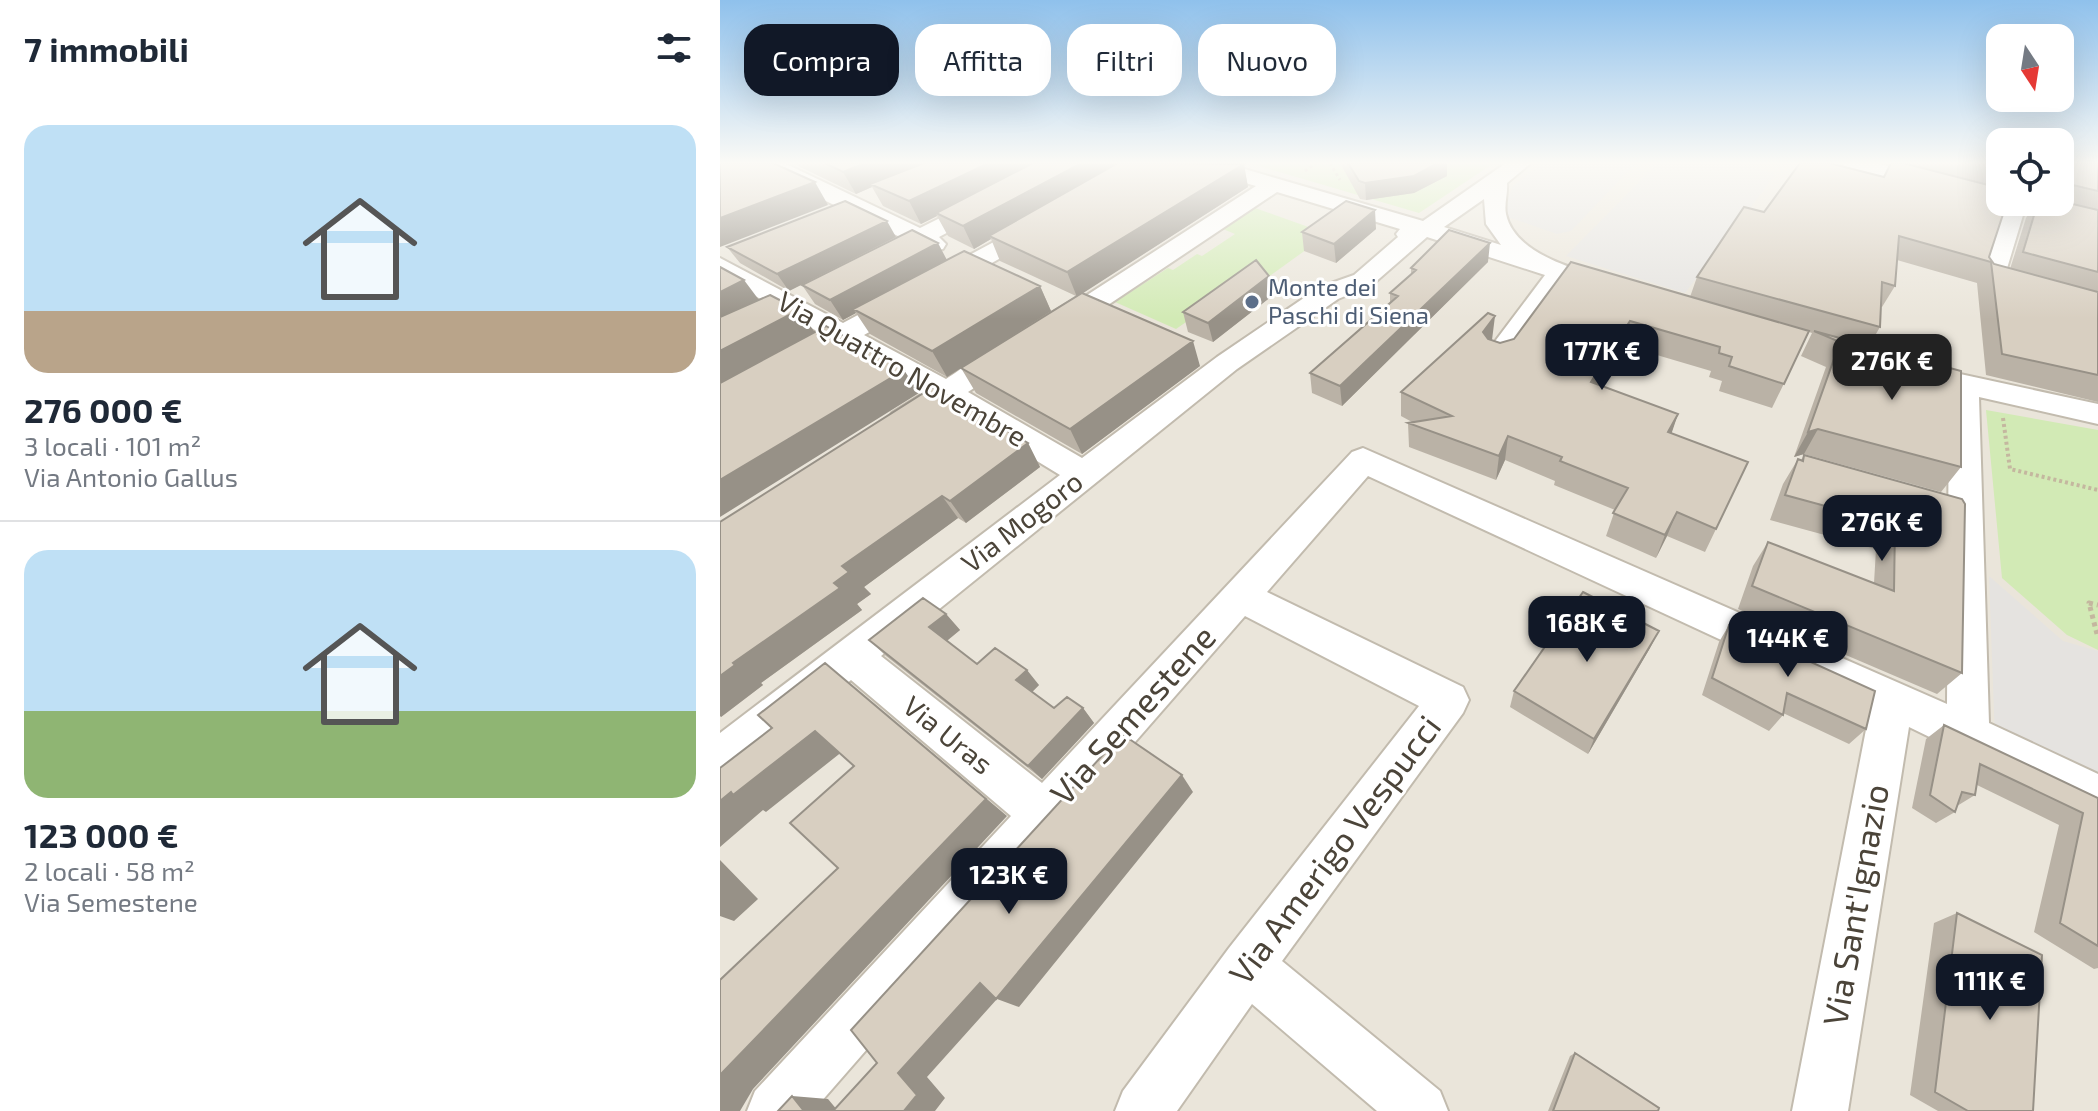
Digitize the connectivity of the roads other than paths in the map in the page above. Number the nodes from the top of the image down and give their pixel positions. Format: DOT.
graph roads {
  1 [pos="833,215"];
  2 [pos="871,215"];
  3 [pos="965,215"];
  4 [pos="1060,215"];
  5 [pos="1230,215"];
  6 [pos="1374,215"];
  7 [pos="1444,215"];
  8 [pos="1494,215"];
  9 [pos="2008,216"];
  10 [pos="827,217"];
  11 [pos="1422,229"];
  12 [pos="920,238"];
  13 [pos="724,259"];
  14 [pos="974,263"];
  15 [pos="1544,267"];
  16 [pos="855,271"];
  17 [pos="1000,274"];
  18 [pos="816,291"];
  19 [pos="1630,294"];
  20 [pos="1051,298"];
  21 [pos="779,309"];
  22 [pos="1096,309"];
  23 [pos="2098,309"];
  24 [pos="844,333"];
  25 [pos="1498,356"];
  26 [pos="1888,367"];
  27 [pos="1964,386"];
  28 [pos="946,392"];
  29 [pos="720,402"];
  30 [pos="2098,414"];
  31 [pos="880,435"];
  32 [pos="1083,474"];
  33 [pos="1240,596"];
  34 [pos="851,656"];
  35 [pos="1893,699"];
  36 [pos="1968,736"];
  37 [pos="720,759"];
  38 [pos="2098,797"];
  39 [pos="1044,814"];
  40 [pos="1247,966"];
  41 [pos="775,1111"];
  42 [pos="1143,1111"];
  43 [pos="1420,1111"];
  44 [pos="1820,1111"];
  1 -- 10 [label="street"];
  2 -- 12 [label="street"];
  3 -- 12 [label="street"];
  4 -- 14 [label="street"];
  5 -- 22 [label="street"];
  6 -- 11 [label="street"];
  7 -- 11 [label="street, Via Mogoro"];
  8 -- 15 [label="street"];
  9 -- 23 [label="street"];
  11 -- 15 [label="street"];
  11 -- 32 [label="street, Via Mogoro"];
  12 -- 14 [label="street"];
  12 -- 16 [label="street"];
  13 -- 21 [label="street, Via Quattro Novembre"];
  14 -- 17 [label="street"];
  14 -- 24 [label="street"];
  15 -- 19 [label="street"];
  15 -- 25 [label="street"];
  18 -- 21 [label="street"];
  20 -- 22 [label="street"];
  21 -- 24 [label="street, Via Quattro Novembre"];
  22 -- 28 [label="street"];
  24 -- 28 [label="street, Via Quattro Novembre"];
  24 -- 29 [label="street"];
  26 -- 27 [label="street"];
  27 -- 30 [label="street"];
  27 -- 36 [label="street"];
  28 -- 31 [label="street"];
  28 -- 32 [label="street, Via Quattro Novembre"];
  32 -- 34 [label="street, Via Mogoro"];
  33 -- 35 [label="street, Via Semestene"];
  33 -- 39 [label="street, Via Semestene"];
  33 -- 40 [label="street, Via Amerigo Vespucci"];
  34 -- 37 [label="street, Via Mogoro"];
  34 -- 39 [label="street, Via Uras"];
  35 -- 36 [label="street"];
  35 -- 44 [label="street, Via Sant'Ignazio"];
  36 -- 38 [label="street"];
  39 -- 41 [label="street, Via Semestene"];
  40 -- 42 [label="street, Via Amerigo Vespucci"];
  40 -- 43 [label="street"];
}
